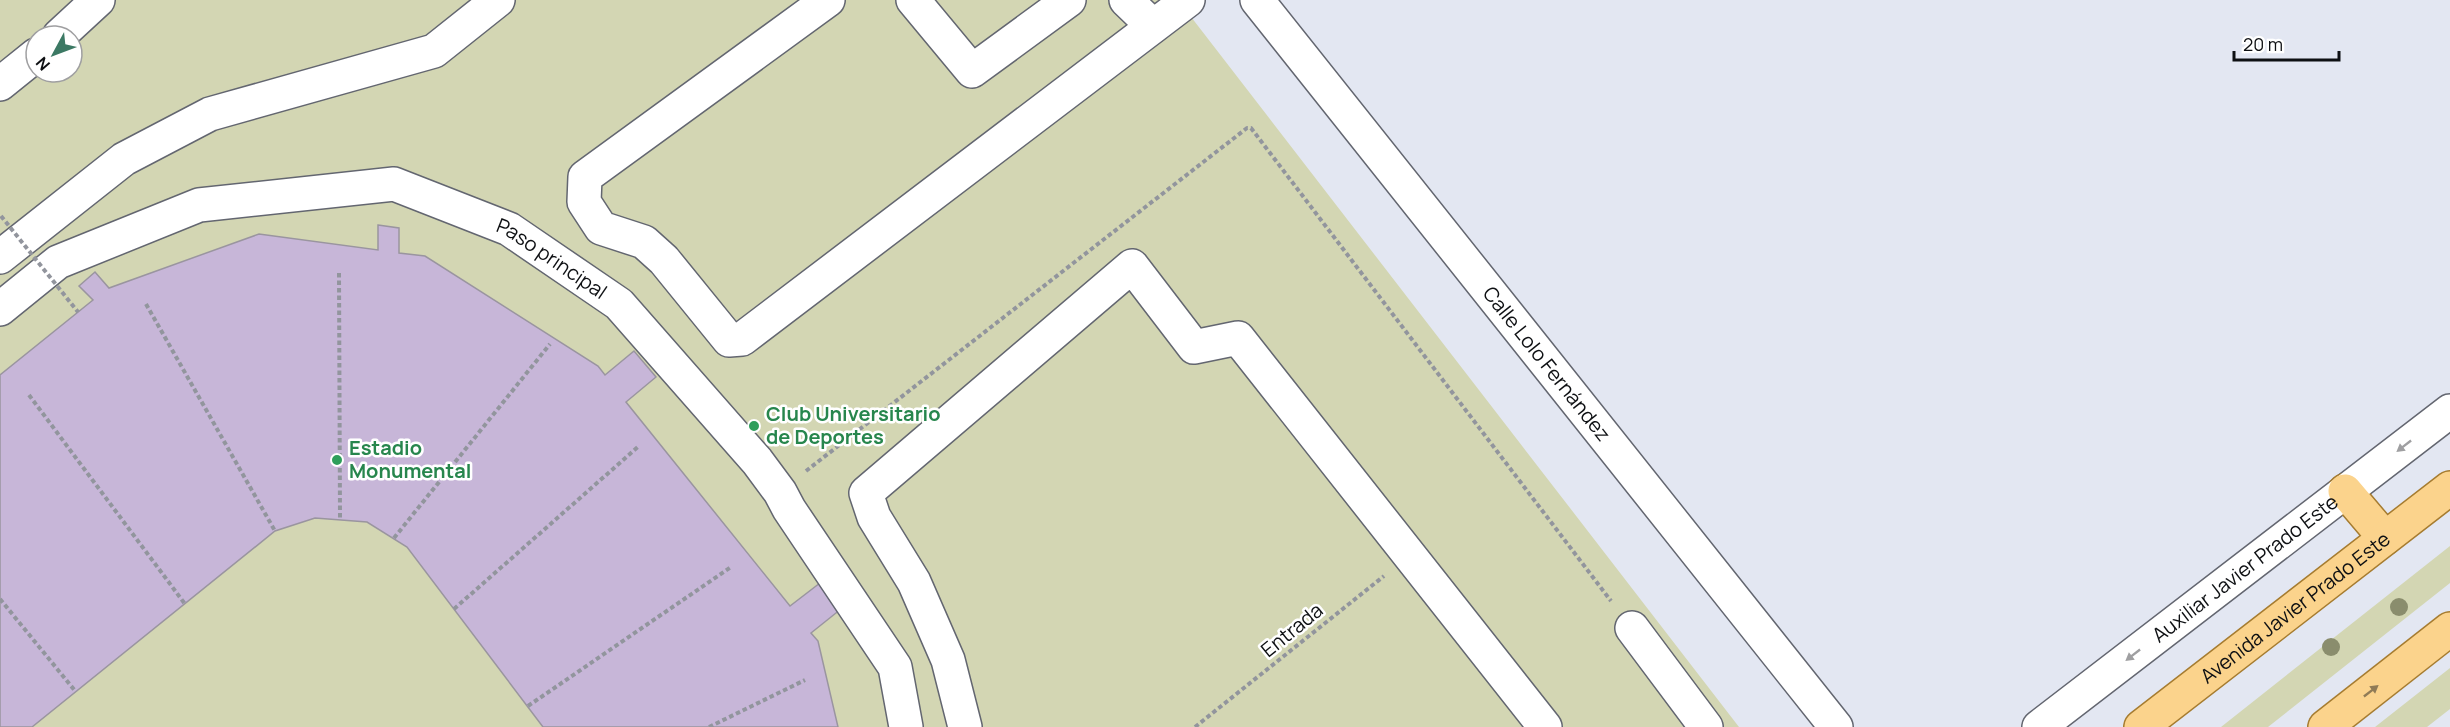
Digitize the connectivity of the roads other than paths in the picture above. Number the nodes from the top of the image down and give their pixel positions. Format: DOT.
graph roads {
  1 [pos="98,0"];
  2 [pos="498,0"];
  3 [pos="828,0"];
  4 [pos="913,0"];
  5 [pos="1069,0"];
  6 [pos="1125,0"];
  7 [pos="1188,0"];
  8 [pos="1257,0"];
  9 [pos="72,24"];
  10 [pos="1153,26"];
  11 [pos="24,65"];
  12 [pos="0,84"];
  13 [pos="0,257"];
  14 [pos="0,309"];
  15 [pos="2450,411"];
  16 [pos="2450,488"];
  17 [pos="2345,491"];
  18 [pos="2385,538"];
  19 [pos="1632,628"];
  20 [pos="2450,629"];
  21 [pos="906,727"];
  22 [pos="965,727"];
  23 [pos="1545,727"];
  24 [pos="1706,727"];
  25 [pos="1836,727"];
  26 [pos="2039,727"];
  27 [pos="2140,727"];
  28 [pos="2325,727"];
  1 -- 9 [label="street"];
  2 -- 13 [label="street"];
  3 -- 10 [label="street"];
  4 -- 5 [label="street"];
  6 -- 10 [label="street"];
  7 -- 10 [label="street"];
  8 -- 25 [label="street, Calle Lolo Fernández"];
  11 -- 12 [label="street"];
  14 -- 21 [label="street, Paso principal"];
  15 -- 17 [label="street, Auxiliar Javier Prado Este, one-way"];
  16 -- 18 [label="main road, Avenida Javier Prado Este"];
  17 -- 18 [label="main road"];
  17 -- 26 [label="street, Auxiliar Javier Prado Este, one-way"];
  18 -- 27 [label="main road, Avenida Javier Prado Este"];
  19 -- 24 [label="street"];
  28 -- 20 [label="main road, one-way"];
  22 -- 23 [label="street"];
}
